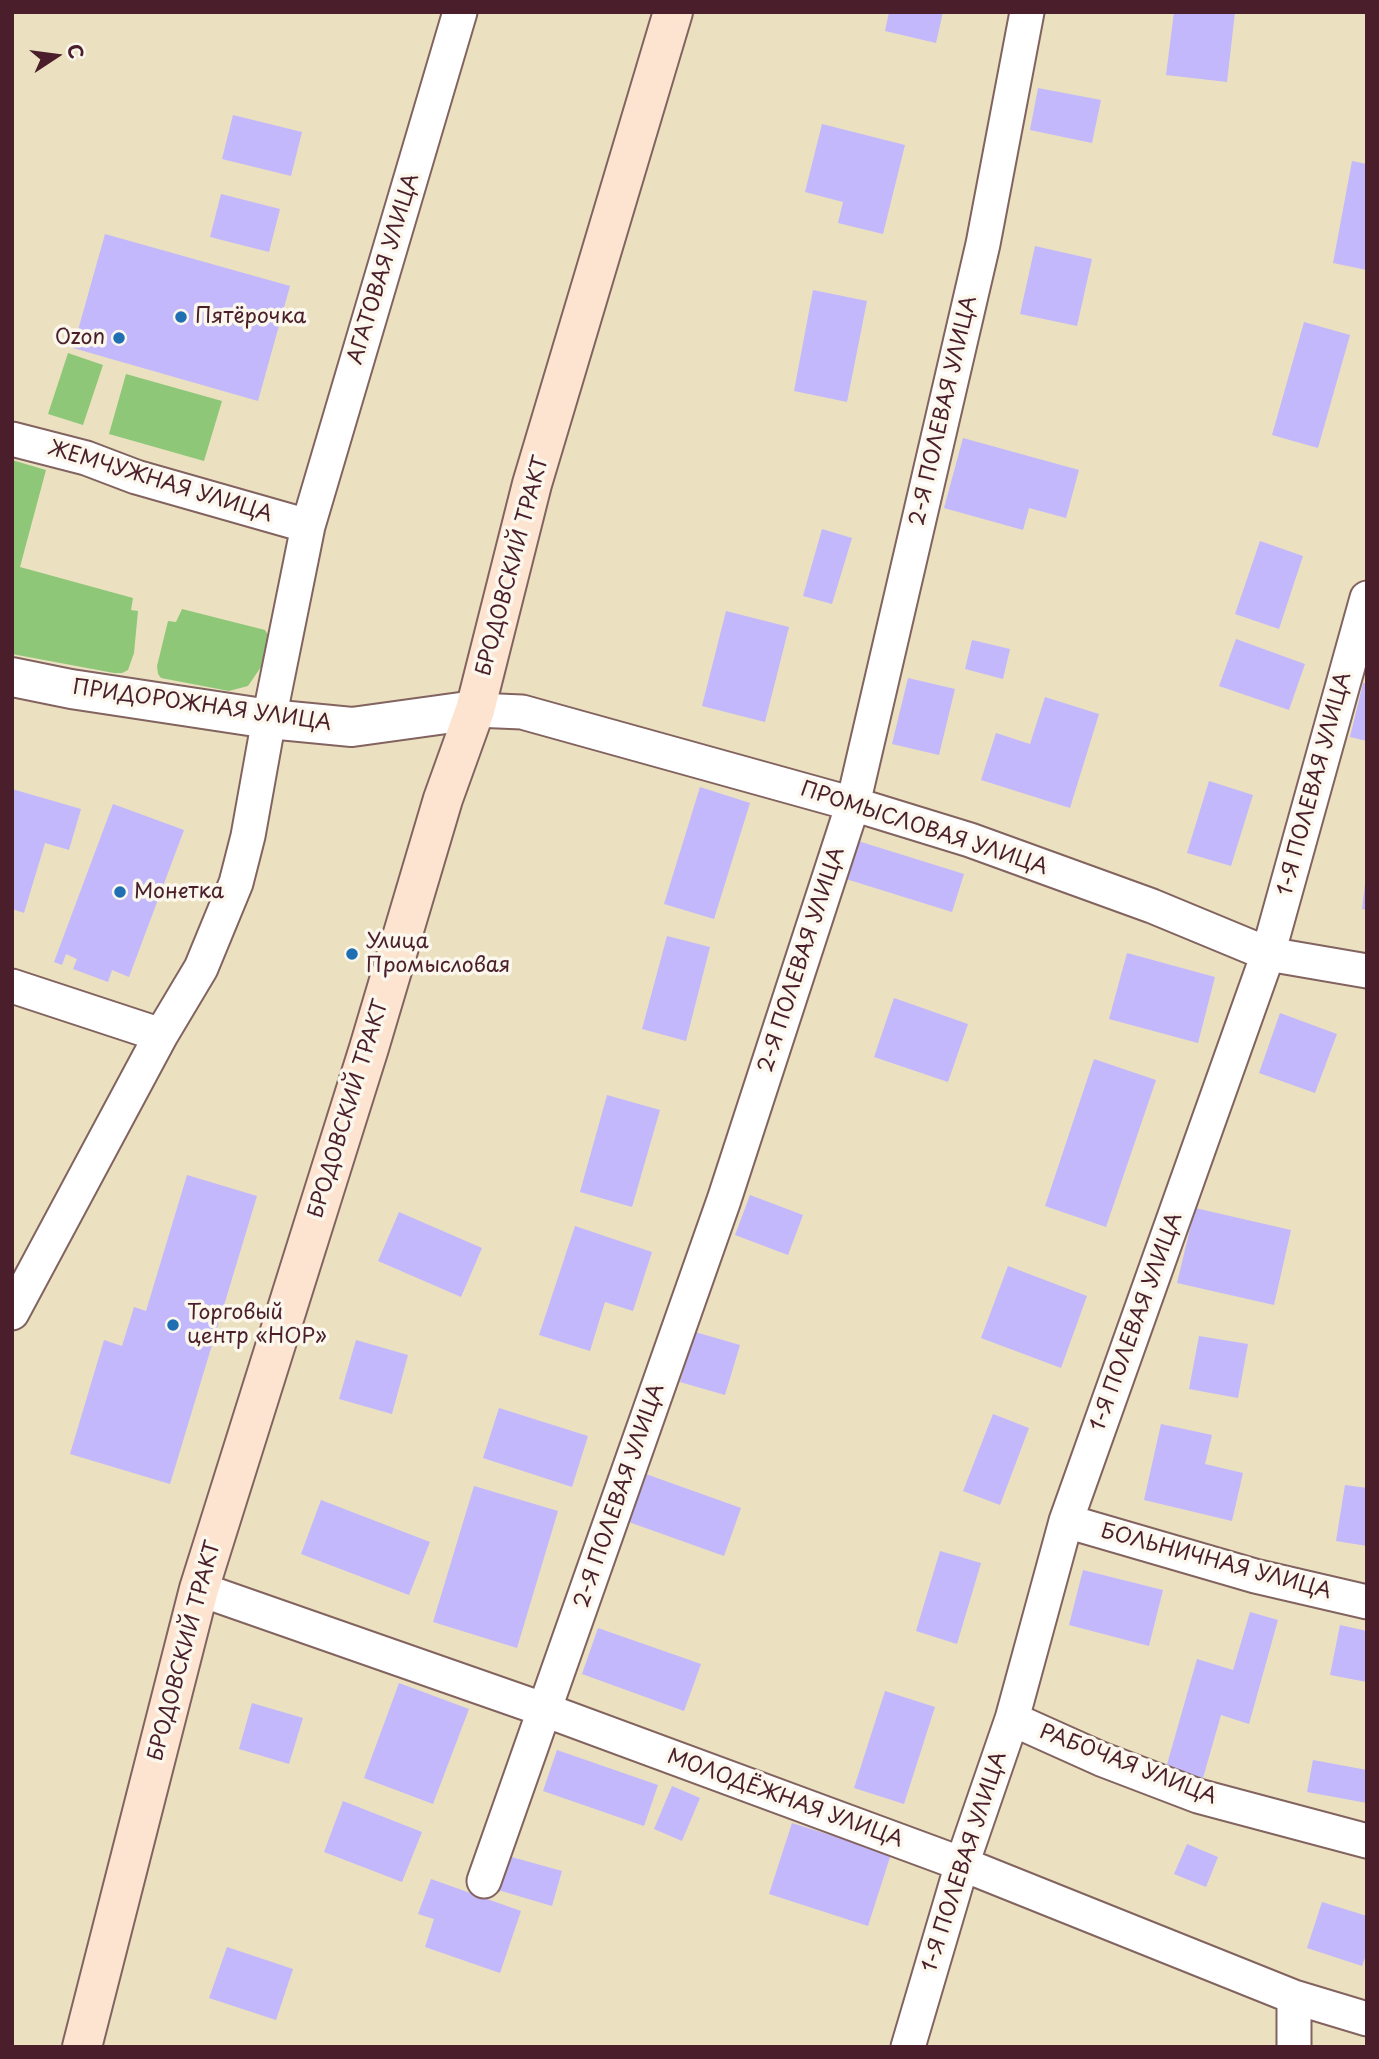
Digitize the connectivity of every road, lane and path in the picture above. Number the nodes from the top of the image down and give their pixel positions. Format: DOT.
graph roads {
  1 [pos="460,12"];
  2 [pos="673,12"];
  3 [pos="1027,12"];
  4 [pos="12,439"];
  5 [pos="308,526"];
  6 [pos="1367,598"];
  7 [pos="12,677"];
  8 [pos="475,710"];
  9 [pos="269,719"];
  10 [pos="853,804"];
  11 [pos="1268,954"];
  12 [pos="1367,971"];
  13 [pos="12,986"];
  14 [pos="161,1035"];
  15 [pos="12,1313"];
  16 [pos="1066,1521"];
  17 [pos="200,1589"];
  18 [pos="1367,1602"];
  19 [pos="545,1710"];
  20 [pos="1012,1719"];
  21 [pos="1367,1841"];
  22 [pos="962,1864"];
  23 [pos="484,1881"];
  24 [pos="1294,1997"];
  25 [pos="1367,2019"];
  26 [pos="82,2047"];
  27 [pos="908,2047"];
  28 [pos="1294,2047"];
  1 -- 5 [label="street, АГАТОВАЯ УЛИЦА"];
  2 -- 8 [label="main road, БРОДОВСКИЙ ТРАКТ"];
  3 -- 10 [label="street, 2-Я ПОЛЕВАЯ УЛИЦА"];
  4 -- 5 [label="street, ЖЕМЧУЖНАЯ УЛИЦА"];
  5 -- 9 [label="street, АГАТОВАЯ УЛИЦА"];
  6 -- 11 [label="street, 1-Я ПОЛЕВАЯ УЛИЦА"];
  7 -- 9 [label="street, ПРИДОРОЖНАЯ УЛИЦА"];
  8 -- 9 [label="street, ПРИДОРОЖНАЯ УЛИЦА"];
  8 -- 10 [label="street, ПРОМЫСЛОВАЯ УЛИЦА"];
  8 -- 17 [label="main road, БРОДОВСКИЙ ТРАКТ"];
  9 -- 14 [label="street, АГАТОВАЯ УЛИЦА"];
  10 -- 11 [label="street, ПРОМЫСЛОВАЯ УЛИЦА"];
  10 -- 19 [label="street, 2-Я ПОЛЕВАЯ УЛИЦА"];
  11 -- 12 [label="street, ПРОМЫСЛОВАЯ УЛИЦА"];
  11 -- 16 [label="street, 1-Я ПОЛЕВАЯ УЛИЦА"];
  13 -- 14 [label="street"];
  14 -- 15 [label="street, АГАТОВАЯ УЛИЦА"];
  16 -- 18 [label="street, БОЛЬНИЧНАЯ УЛИЦА"];
  16 -- 20 [label="street, 1-Я ПОЛЕВАЯ УЛИЦА"];
  17 -- 19 [label="street, МОЛОДЁЖНАЯ УЛИЦА"];
  17 -- 26 [label="main road, БРОДОВСКИЙ ТРАКТ"];
  19 -- 22 [label="street, МОЛОДЁЖНАЯ УЛИЦА"];
  19 -- 23 [label="street, 2-Я ПОЛЕВАЯ УЛИЦА"];
  20 -- 21 [label="street, РАБОЧАЯ УЛИЦА"];
  20 -- 22 [label="street, 1-Я ПОЛЕВАЯ УЛИЦА"];
  22 -- 24 [label="street, МОЛОДЁЖНАЯ УЛИЦА"];
  22 -- 27 [label="street, 1-Я ПОЛЕВАЯ УЛИЦА"];
  24 -- 25 [label="street, МОЛОДЁЖНАЯ УЛИЦА"];
  24 -- 28 [label="street"];
}
